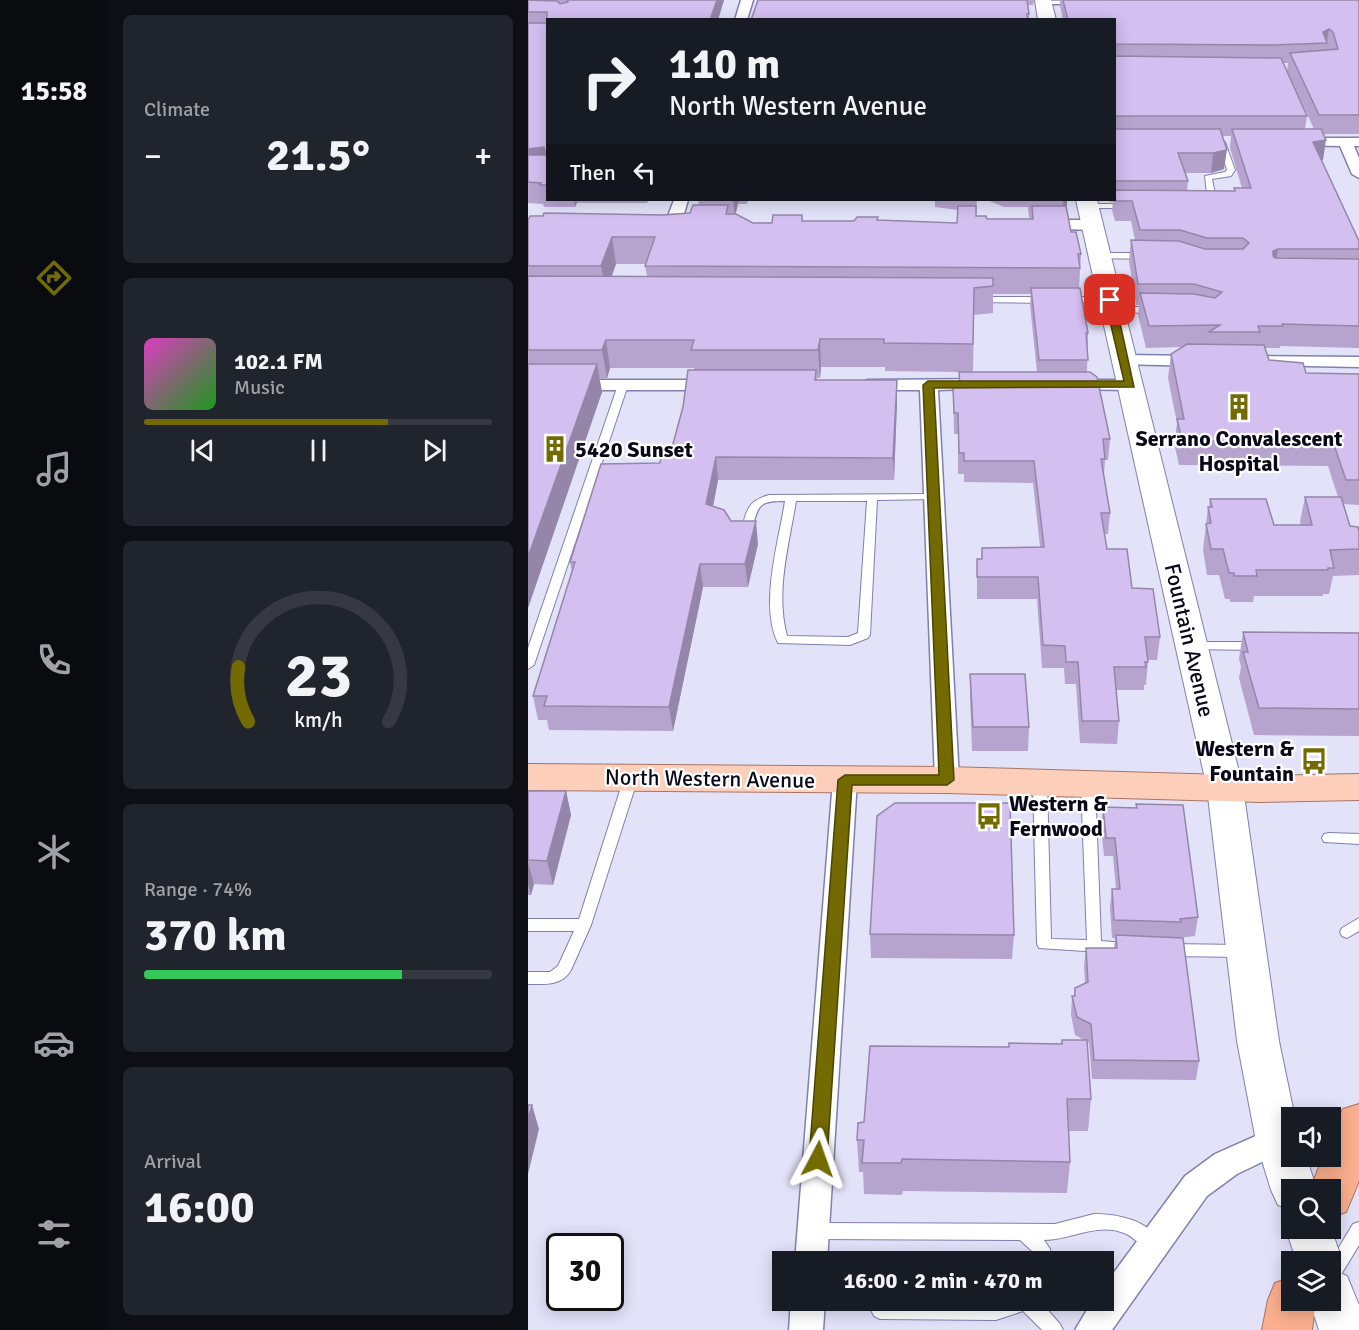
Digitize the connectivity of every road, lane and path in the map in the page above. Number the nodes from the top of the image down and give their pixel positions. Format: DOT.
graph roads {
  1 [pos="747,0"];
  2 [pos="1043,0"];
  3 [pos="1101,1"];
  4 [pos="742,18"];
  5 [pos="1047,18"];
  6 [pos="1221,142"];
  7 [pos="1278,142"];
  8 [pos="1352,142"];
  9 [pos="1359,174"];
  10 [pos="681,201"];
  11 [pos="1140,206"];
  12 [pos="1192,206"];
  13 [pos="1088,210"];
  14 [pos="673,224"];
  15 [pos="1028,225"];
  16 [pos="1099,256"];
  17 [pos="1154,256"];
  18 [pos="968,300"];
  19 [pos="1112,305"];
  20 [pos="1163,310"];
  21 [pos="1211,361"];
  22 [pos="1234,361"];
  23 [pos="1359,362"];
  24 [pos="1127,372"];
  25 [pos="1011,384"];
  26 [pos="528,385"];
  27 [pos="623,385"];
  28 [pos="738,385"];
  29 [pos="851,385"];
  30 [pos="928,385"];
  31 [pos="1053,385"];
  32 [pos="934,497"];
  33 [pos="791,498"];
  34 [pos="872,498"];
  35 [pos="748,526"];
  36 [pos="1192,646"];
  37 [pos="1265,646"];
  38 [pos="528,666"];
  39 [pos="528,777"];
  40 [pos="631,778"];
  41 [pos="845,780"];
  42 [pos="947,780"];
  43 [pos="1040,783"];
  44 [pos="1088,784"];
  45 [pos="1359,787"];
  46 [pos="1225,788"];
  47 [pos="1329,838"];
  48 [pos="1359,839"];
  49 [pos="528,925"];
  50 [pos="584,925"];
  51 [pos="1094,946"];
  52 [pos="1248,951"];
  53 [pos="528,978"];
  54 [pos="1359,1123"];
  55 [pos="1287,1168"];
  56 [pos="1337,1179"];
  57 [pos="1359,1230"];
  58 [pos="813,1231"];
  59 [pos="1024,1232"];
  60 [pos="1154,1245"];
  61 [pos="812,1251"];
  62 [pos="1041,1251"];
  63 [pos="1341,1259"];
  64 [pos="807,1311"];
  65 [pos="1035,1311"];
  66 [pos="1313,1313"];
  67 [pos="806,1330"];
  68 [pos="1054,1330"];
  69 [pos="1092,1330"];
  70 [pos="1298,1330"];
  1 -- 4 [label="street"];
  2 -- 3 [label="street"];
  2 -- 5 [label="street"];
  6 -- 12 [label="lane"];
  7 -- 8 [label="street"];
  8 -- 9 [label="street"];
  10 -- 14 [label="street"];
  11 -- 13 [label="lane"];
  13 -- 15 [label="street"];
  13 -- 16 [label="street, Fountain Avenue"];
  16 -- 17 [label="lane"];
  16 -- 19 [label="street, Fountain Avenue"];
  18 -- 19 [label="lane"];
  19 -- 20 [label="lane"];
  19 -- 24 [label="street, Fountain Avenue"];
  21 -- 24 [label="street"];
  22 -- 23 [label="street"];
  24 -- 31 [label="street"];
  24 -- 36 [label="street, Fountain Avenue"];
  25 -- 30 [label="street"];
  26 -- 27 [label="street"];
  27 -- 28 [label="street"];
  27 -- 38 [label="lane"];
  29 -- 30 [label="street"];
  30 -- 32 [label="street"];
  32 -- 34 [label="lane"];
  32 -- 42 [label="street"];
  33 -- 34 [label="lane"];
  33 -- 34 [label="lane"];
  33 -- 35 [label="lane"];
  36 -- 37 [label="lane"];
  36 -- 46 [label="street, Fountain Avenue"];
  39 -- 40 [label="main road, North Western Avenue"];
  40 -- 41 [label="main road, North Western Avenue"];
  40 -- 50 [label="lane"];
  41 -- 42 [label="main road, North Western Avenue"];
  41 -- 58 [label="street"];
  42 -- 43 [label="main road, North Western Avenue"];
  43 -- 44 [label="main road, North Western Avenue"];
  43 -- 51 [label="lane"];
  44 -- 46 [label="main road, North Western Avenue"];
  44 -- 51 [label="lane"];
  45 -- 46 [label="main road, North Western Avenue"];
  46 -- 52 [label="street, Fountain Avenue"];
  47 -- 48 [label="lane"];
  49 -- 50 [label="lane"];
  50 -- 53 [label="lane"];
  51 -- 52 [label="lane"];
  52 -- 55 [label="street, Fountain Avenue"];
  54 -- 56 [label="highway"];
  55 -- 60 [label="street"];
  57 -- 63 [label="lane"];
  58 -- 59 [label="lane"];
  58 -- 61 [label="street"];
  59 -- 60 [label="lane"];
  59 -- 62 [label="lane"];
  60 -- 69 [label="street"];
  64 -- 67 [label="street"];
  65 -- 68 [label="lane"];
  66 -- 70 [label="lane"];
}
